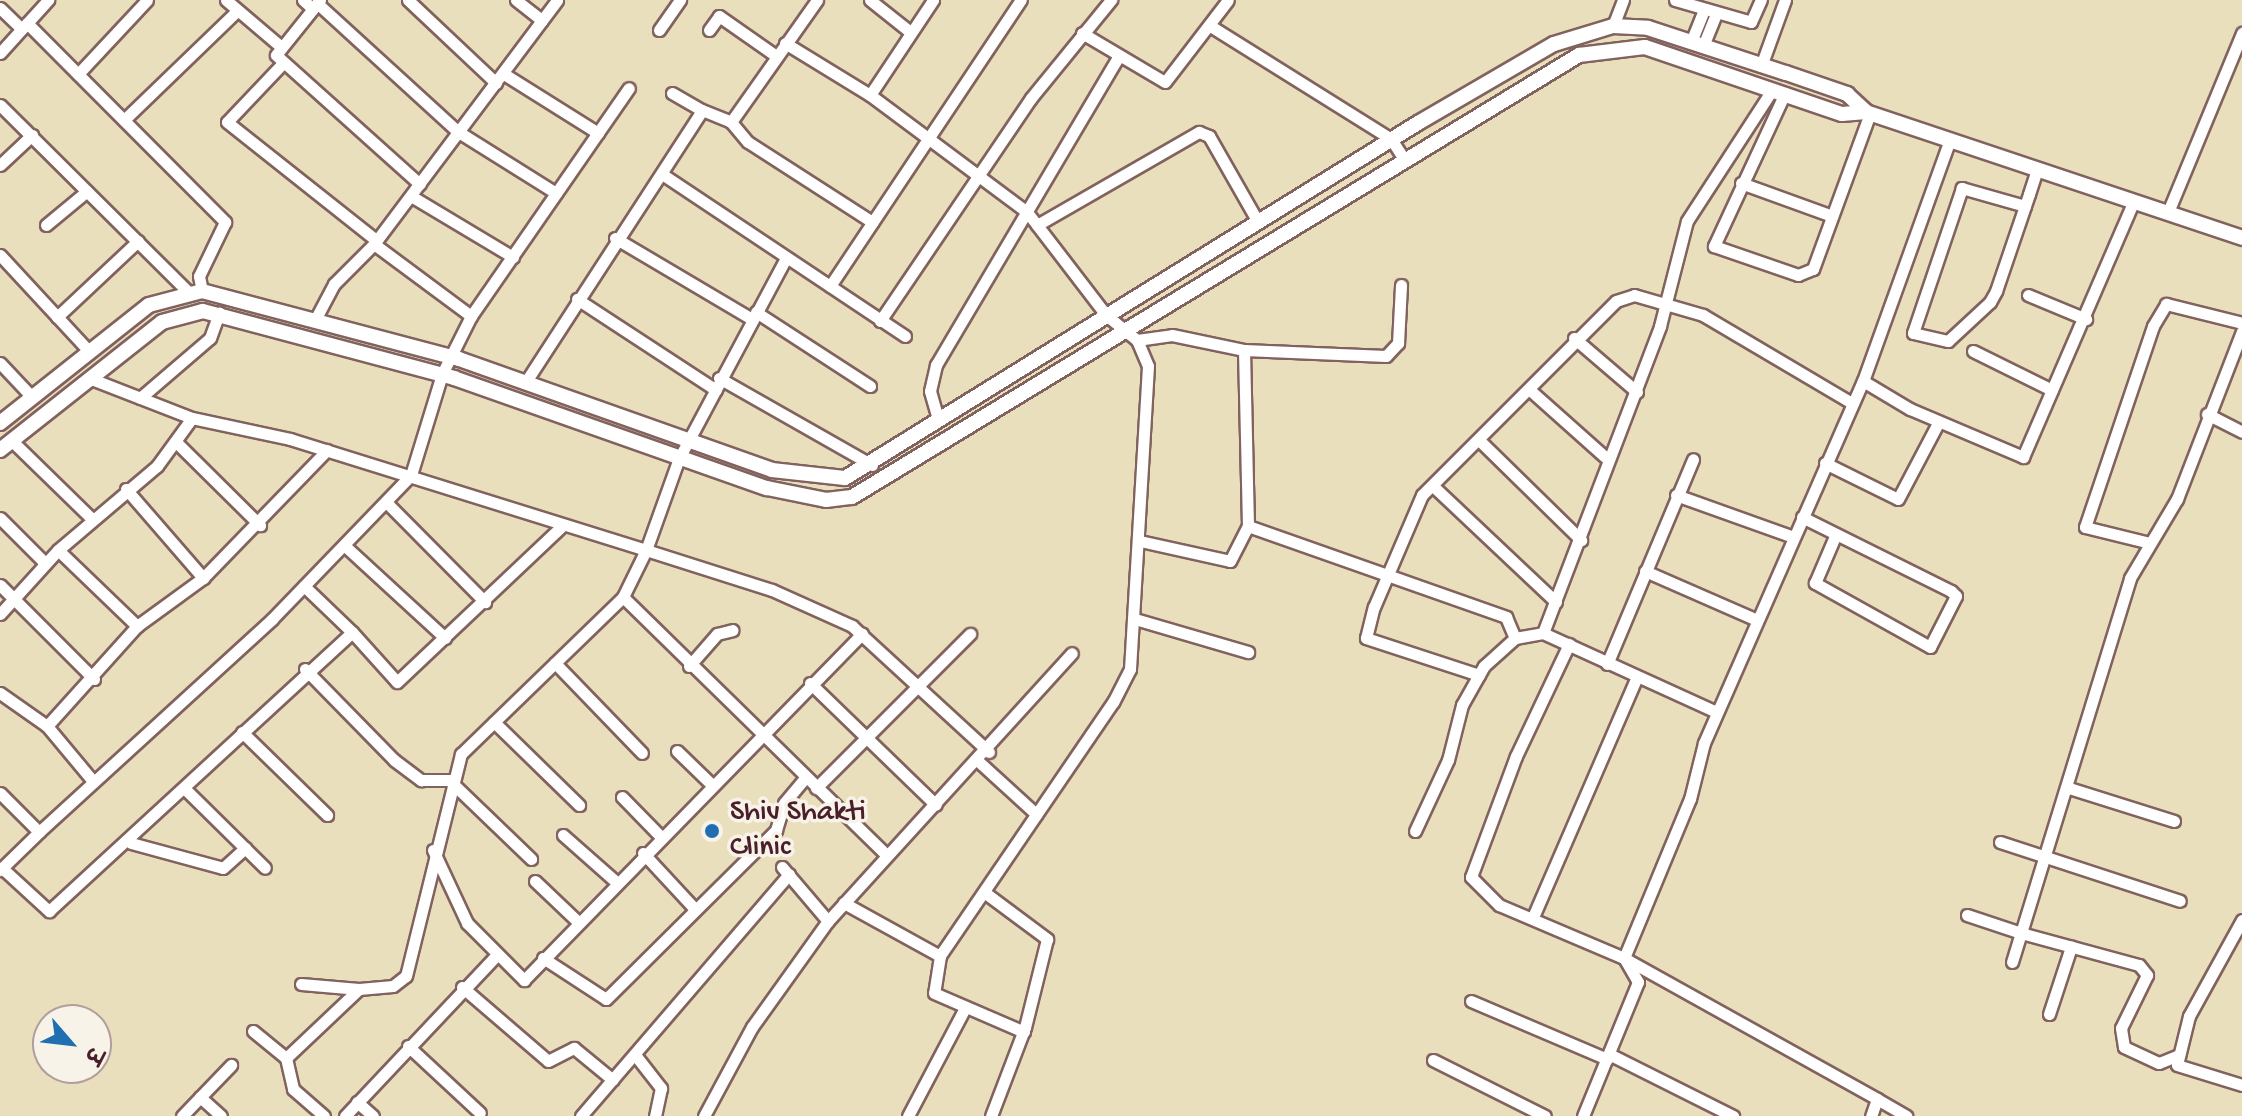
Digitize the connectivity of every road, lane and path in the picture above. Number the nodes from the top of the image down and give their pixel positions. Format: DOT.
graph roads {
  1 [pos="48,0"];
  2 [pos="147,0"];
  3 [pos="226,0"];
  4 [pos="303,0"];
  5 [pos="408,0"];
  6 [pos="516,0"];
  7 [pos="557,0"];
  8 [pos="680,0"];
  9 [pos="817,0"];
  10 [pos="870,0"];
  11 [pos="933,0"];
  12 [pos="1021,0"];
  13 [pos="1228,0"];
  14 [pos="1623,0"];
  15 [pos="1675,0"];
  16 [pos="1761,0"];
  17 [pos="1785,0"];
  18 [pos="1108,1"];
  19 [pos="317,4"];
  20 [pos="0,8"];
  21 [pos="237,11"];
  22 [pos="1709,14"];
  23 [pos="542,20"];
  24 [pos="24,26"];
  25 [pos="1613,26"];
  26 [pos="1212,27"];
  27 [pos="659,30"];
  28 [pos="709,30"];
  29 [pos="909,31"];
  30 [pos="1082,33"];
  31 [pos="2242,33"];
  32 [pos="785,43"];
  33 [pos="1697,44"];
  34 [pos="280,46"];
  35 [pos="0,53"];
  36 [pos="775,55"];
  37 [pos="1117,59"];
  38 [pos="283,63"];
  39 [pos="1761,66"];
  40 [pos="78,74"];
  41 [pos="500,78"];
  42 [pos="629,88"];
  43 [pos="1778,92"];
  44 [pos="672,93"];
  45 [pos="870,95"];
  46 [pos="0,105"];
  47 [pos="702,110"];
  48 [pos="1868,112"];
  49 [pos="124,120"];
  50 [pos="731,122"];
  51 [pos="457,131"];
  52 [pos="598,133"];
  53 [pos="32,135"];
  54 [pos="928,138"];
  55 [pos="1391,139"];
  56 [pos="1950,139"];
  57 [pos="1402,156"];
  58 [pos="0,165"];
  59 [pos="2037,169"];
  60 [pos="662,174"];
  61 [pos="976,174"];
  62 [pos="1741,183"];
  63 [pos="420,184"];
  64 [pos="87,191"];
  65 [pos="556,193"];
  66 [pos="411,196"];
  67 [pos="2134,201"];
  68 [pos="2025,206"];
  69 [pos="1027,212"];
  70 [pos="2168,212"];
  71 [pos="1832,216"];
  72 [pos="872,222"];
  73 [pos="1258,222"];
  74 [pos="46,225"];
  75 [pos="1037,225"];
  76 [pos="615,238"];
  77 [pos="2242,238"];
  78 [pos="138,241"];
  79 [pos="376,242"];
  80 [pos="0,255"];
  81 [pos="513,257"];
  82 [pos="786,258"];
  83 [pos="1401,285"];
  84 [pos="830,286"];
  85 [pos="195,292"];
  86 [pos="2028,295"];
  87 [pos="577,299"];
  88 [pos="1664,307"];
  89 [pos="219,313"];
  90 [pos="1106,315"];
  91 [pos="471,316"];
  92 [pos="754,316"];
  93 [pos="57,317"];
  94 [pos="2086,319"];
  95 [pos="315,320"];
  96 [pos="880,321"];
  97 [pos="2242,323"];
  98 [pos="1121,329"];
  99 [pos="2242,331"];
  100 [pos="905,336"];
  101 [pos="1574,338"];
  102 [pos="1137,340"];
  103 [pos="1244,350"];
  104 [pos="89,351"];
  105 [pos="1973,351"];
  106 [pos="449,356"];
  107 [pos="0,363"];
  108 [pos="442,374"];
  109 [pos="89,378"];
  110 [pos="719,378"];
  111 [pos="1863,381"];
  112 [pos="525,383"];
  113 [pos="870,386"];
  114 [pos="716,390"];
  115 [pos="2052,390"];
  116 [pos="1531,391"];
  117 [pos="1637,392"];
  118 [pos="32,397"];
  119 [pos="140,398"];
  120 [pos="1852,403"];
  121 [pos="2207,414"];
  122 [pos="192,418"];
  123 [pos="938,419"];
  124 [pos="0,423"];
  125 [pos="1938,423"];
  126 [pos="2242,432"];
  127 [pos="688,441"];
  128 [pos="177,443"];
  129 [pos="1482,443"];
  130 [pos="6,445"];
  131 [pos="327,450"];
  132 [pos="1605,457"];
  133 [pos="679,458"];
  134 [pos="1693,459"];
  135 [pos="1825,463"];
  136 [pos="873,465"];
  137 [pos="411,475"];
  138 [pos="1433,486"];
  139 [pos="126,489"];
  140 [pos="1676,495"];
  141 [pos="386,502"];
  142 [pos="1802,517"];
  143 [pos="0,518"];
  144 [pos="92,519"];
  145 [pos="260,525"];
  146 [pos="562,526"];
  147 [pos="1248,526"];
  148 [pos="1836,534"];
  149 [pos="1793,537"];
  150 [pos="1581,540"];
  151 [pos="1140,541"];
  152 [pos="2150,543"];
  153 [pos="345,546"];
  154 [pos="58,550"];
  155 [pos="646,550"];
  156 [pos="45,563"];
  157 [pos="1645,571"];
  158 [pos="1387,576"];
  159 [pos="203,578"];
  160 [pos="0,585"];
  161 [pos="304,586"];
  162 [pos="623,597"];
  163 [pos="13,600"];
  164 [pos="485,602"];
  165 [pos="1556,602"];
  166 [pos="0,614"];
  167 [pos="1135,619"];
  168 [pos="1757,620"];
  169 [pos="137,626"];
  170 [pos="733,630"];
  171 [pos="352,632"];
  172 [pos="1543,633"];
  173 [pos="862,634"];
  174 [pos="970,634"];
  175 [pos="445,638"];
  176 [pos="1515,638"];
  177 [pos="1569,644"];
  178 [pos="1248,652"];
  179 [pos="1072,653"];
  180 [pos="555,663"];
  181 [pos="1607,664"];
  182 [pos="689,666"];
  183 [pos="305,669"];
  184 [pos="1479,675"];
  185 [pos="1637,677"];
  186 [pos="94,679"];
  187 [pos="810,683"];
  188 [pos="919,686"];
  189 [pos="0,693"];
  190 [pos="1716,712"];
  191 [pos="494,722"];
  192 [pos="47,726"];
  193 [pos="242,732"];
  194 [pos="758,734"];
  195 [pos="866,738"];
  196 [pos="677,751"];
  197 [pos="989,752"];
  198 [pos="642,753"];
  199 [pos="978,761"];
  200 [pos="805,778"];
  201 [pos="92,780"];
  202 [pos="449,780"];
  203 [pos="711,784"];
  204 [pos="816,788"];
  205 [pos="2069,788"];
  206 [pos="185,789"];
  207 [pos="0,793"];
  208 [pos="622,797"];
  209 [pos="579,805"];
  210 [pos="936,805"];
  211 [pos="1036,814"];
  212 [pos="327,815"];
  213 [pos="2174,821"];
  214 [pos="1415,831"];
  215 [pos="39,832"];
  216 [pos="563,835"];
  217 [pos="660,836"];
  218 [pos="2000,842"];
  219 [pos="131,843"];
  220 [pos="245,848"];
  221 [pos="433,850"];
  222 [pos="643,853"];
  223 [pos="885,854"];
  224 [pos="2049,854"];
  225 [pos="531,859"];
  226 [pos="265,868"];
  227 [pos="1,869"];
  228 [pos="535,881"];
  229 [pos="615,881"];
  230 [pos="984,892"];
  231 [pos="2180,901"];
  232 [pos="844,903"];
  233 [pos="694,908"];
  234 [pos="1967,915"];
  235 [pos="1533,917"];
  236 [pos="576,920"];
  237 [pos="2242,920"];
  238 [pos="828,921"];
  239 [pos="2021,933"];
  240 [pos="2071,947"];
  241 [pos="496,956"];
  242 [pos="940,956"];
  243 [pos="543,958"];
  244 [pos="1624,958"];
  245 [pos="2012,962"];
  246 [pos="301,984"];
  247 [pos="462,987"];
  248 [pos="359,989"];
  249 [pos="1471,1001"];
  250 [pos="965,1008"];
  251 [pos="2049,1014"];
  252 [pos="253,1031"];
  253 [pos="1024,1032"];
  254 [pos="408,1046"];
  255 [pos="2179,1055"];
  256 [pos="636,1056"];
  257 [pos="1608,1057"];
  258 [pos="286,1058"];
  259 [pos="1433,1060"];
  260 [pos="231,1065"];
  261 [pos="613,1080"];
  262 [pos="2242,1085"];
  263 [pos="200,1097"];
  264 [pos="1877,1099"];
  265 [pos="357,1102"];
  266 [pos="480,1113"];
  267 [pos="182,1116"];
  268 [pos="221,1116"];
  269 [pos="324,1116"];
  270 [pos="345,1116"];
  271 [pos="373,1116"];
  272 [pos="581,1116"];
  273 [pos="655,1116"];
  274 [pos="704,1116"];
  275 [pos="908,1116"];
  276 [pos="991,1116"];
  277 [pos="1545,1116"];
  278 [pos="1583,1116"];
  279 [pos="1733,1116"];
  280 [pos="1871,1116"];
  281 [pos="1907,1116"];
  1 -- 24 [label="street"];
  2 -- 40 [label="street"];
  3 -- 21 [label="street"];
  4 -- 19 [label="street"];
  5 -- 41 [label="street"];
  6 -- 23 [label="street"];
  7 -- 23 [label="street"];
  8 -- 27 [label="street"];
  9 -- 32 [label="street"];
  10 -- 29 [label="street"];
  11 -- 29 [label="street"];
  12 -- 54 [label="street"];
  13 -- 26 [label="street"];
  14 -- 25 [label="street"];
  15 -- 22 [label="street"];
  16 -- 22 [label="street"];
  17 -- 39 [label="street"];
  18 -- 30 [label="street"];
  19 -- 34 [label="street"];
  19 -- 51 [label="street"];
  20 -- 24 [label="street"];
  21 -- 34 [label="street"];
  21 -- 49 [label="street"];
  22 -- 33 [label="street"];
  23 -- 41 [label="street"];
  24 -- 35 [label="street"];
  24 -- 40 [label="street"];
  25 -- 33 [label="street"];
  25 -- 55 [label="street"];
  26 -- 37 [label="street"];
  26 -- 55 [label="street"];
  28 -- 36 [label="street"];
  29 -- 45 [label="street"];
  30 -- 37 [label="street"];
  30 -- 61 [label="street"];
  31 -- 70 [label="street"];
  32 -- 36 [label="street"];
  32 -- 45 [label="street"];
  33 -- 39 [label="street"];
  34 -- 38 [label="street"];
  36 -- 50 [label="street"];
  37 -- 69 [label="street"];
  38 -- 63 [label="street"];
  38 -- 79 [label="street"];
  39 -- 48 [label="street"];
  40 -- 49 [label="street"];
  41 -- 51 [label="street"];
  41 -- 52 [label="street"];
  42 -- 52 [label="street"];
  43 -- 48 [label="street"];
  43 -- 57 [label="street"];
  43 -- 62 [label="street"];
  43 -- 88 [label="street"];
  44 -- 47 [label="street"];
  45 -- 54 [label="street"];
  46 -- 53 [label="street"];
  47 -- 50 [label="street"];
  47 -- 60 [label="street"];
  48 -- 56 [label="street"];
  48 -- 71 [label="street"];
  49 -- 85 [label="street"];
  50 -- 72 [label="street"];
  51 -- 63 [label="street"];
  51 -- 65 [label="street"];
  52 -- 65 [label="street"];
  53 -- 58 [label="street"];
  53 -- 64 [label="street"];
  54 -- 61 [label="street"];
  54 -- 72 [label="street"];
  55 -- 57 [label="street"];
  55 -- 73 [label="street"];
  56 -- 59 [label="street"];
  56 -- 111 [label="street"];
  57 -- 98 [label="street"];
  59 -- 67 [label="street"];
  59 -- 68 [label="street"];
  60 -- 76 [label="street"];
  60 -- 82 [label="street"];
  61 -- 69 [label="street"];
  61 -- 96 [label="street"];
  62 -- 71 [label="street"];
  62 -- 71 [label="street"];
  63 -- 66 [label="street"];
  64 -- 74 [label="street"];
  64 -- 78 [label="street"];
  65 -- 81 [label="street"];
  66 -- 79 [label="street"];
  66 -- 81 [label="street"];
  67 -- 70 [label="street"];
  67 -- 94 [label="street"];
  68 -- 68 [label="street"];
  69 -- 75 [label="street"];
  69 -- 123 [label="street"];
  70 -- 77 [label="street"];
  72 -- 84 [label="street"];
  73 -- 75 [label="street"];
  73 -- 90 [label="street"];
  75 -- 90 [label="street"];
  76 -- 87 [label="street"];
  76 -- 92 [label="street"];
  78 -- 85 [label="street"];
  78 -- 93 [label="street"];
  79 -- 91 [label="street"];
  79 -- 95 [label="street"];
  80 -- 93 [label="street"];
  81 -- 91 [label="street"];
  82 -- 84 [label="street"];
  82 -- 92 [label="street"];
  83 -- 103 [label="street"];
  84 -- 96 [label="street"];
  85 -- 95 [label="street"];
  85 -- 104 [label="street"];
  86 -- 94 [label="street"];
  87 -- 112 [label="street"];
  87 -- 114 [label="street"];
  88 -- 101 [label="street"];
  88 -- 117 [label="street"];
  88 -- 120 [label="street"];
  89 -- 108 [label="street"];
  89 -- 109 [label="street"];
  89 -- 119 [label="street"];
  90 -- 98 [label="street"];
  90 -- 123 [label="street"];
  91 -- 106 [label="street"];
  92 -- 110 [label="street"];
  92 -- 113 [label="street"];
  93 -- 104 [label="street"];
  94 -- 115 [label="street"];
  95 -- 106 [label="street"];
  96 -- 100 [label="street"];
  97 -- 152 [label="street"];
  98 -- 102 [label="street"];
  98 -- 133 [label="street"];
  99 -- 121 [label="street"];
  101 -- 116 [label="street"];
  101 -- 117 [label="street"];
  102 -- 103 [label="street"];
  102 -- 151 [label="street"];
  103 -- 147 [label="street"];
  104 -- 118 [label="street"];
  105 -- 115 [label="street"];
  106 -- 108 [label="street"];
  106 -- 112 [label="street"];
  107 -- 118 [label="street"];
  108 -- 133 [label="street"];
  108 -- 137 [label="street"];
  109 -- 119 [label="street"];
  109 -- 130 [label="street"];
  110 -- 114 [label="street"];
  110 -- 136 [label="street"];
  111 -- 120 [label="street"];
  111 -- 125 [label="street"];
  112 -- 127 [label="street"];
  114 -- 127 [label="street"];
  115 -- 125 [label="street"];
  116 -- 129 [label="street"];
  116 -- 132 [label="street"];
  117 -- 132 [label="street"];
  118 -- 124 [label="street"];
  119 -- 122 [label="street"];
  120 -- 135 [label="street"];
  121 -- 126 [label="street"];
  121 -- 152 [label="street"];
  122 -- 128 [label="street"];
  122 -- 131 [label="street"];
  123 -- 136 [label="street"];
  125 -- 135 [label="street"];
  127 -- 133 [label="street"];
  127 -- 136 [label="street"];
  128 -- 139 [label="street"];
  128 -- 145 [label="street"];
  129 -- 138 [label="street"];
  129 -- 150 [label="street"];
  130 -- 144 [label="street"];
  131 -- 137 [label="street"];
  131 -- 145 [label="street"];
  132 -- 150 [label="street"];
  133 -- 155 [label="street"];
  134 -- 140 [label="street"];
  135 -- 142 [label="street"];
  137 -- 141 [label="street"];
  137 -- 146 [label="street"];
  138 -- 158 [label="street"];
  138 -- 165 [label="street"];
  139 -- 144 [label="street"];
  139 -- 159 [label="street"];
  140 -- 149 [label="street"];
  140 -- 157 [label="street"];
  141 -- 153 [label="street"];
  141 -- 164 [label="street"];
  142 -- 148 [label="street"];
  142 -- 149 [label="street"];
  143 -- 156 [label="street"];
  144 -- 154 [label="street"];
  145 -- 159 [label="street"];
  146 -- 155 [label="street"];
  146 -- 164 [label="street"];
  147 -- 151 [label="street"];
  147 -- 158 [label="street"];
  148 -- 148 [label="street"];
  149 -- 168 [label="street"];
  150 -- 165 [label="street"];
  151 -- 167 [label="street"];
  152 -- 205 [label="street"];
  153 -- 161 [label="street"];
  153 -- 175 [label="street"];
  154 -- 156 [label="street"];
  154 -- 169 [label="street"];
  155 -- 162 [label="street"];
  155 -- 173 [label="street"];
  156 -- 163 [label="street"];
  157 -- 168 [label="street"];
  157 -- 181 [label="street"];
  158 -- 176 [label="street"];
  158 -- 184 [label="street"];
  159 -- 169 [label="street"];
  160 -- 163 [label="street"];
  161 -- 171 [label="street"];
  161 -- 201 [label="street"];
  162 -- 180 [label="street"];
  162 -- 182 [label="street"];
  163 -- 166 [label="street"];
  163 -- 186 [label="street"];
  164 -- 175 [label="street"];
  165 -- 172 [label="street"];
  167 -- 178 [label="street"];
  167 -- 211 [label="street"];
  168 -- 190 [label="street"];
  169 -- 186 [label="street"];
  170 -- 182 [label="street"];
  171 -- 175 [label="street"];
  171 -- 183 [label="street"];
  172 -- 176 [label="street"];
  172 -- 177 [label="street"];
  173 -- 187 [label="street"];
  173 -- 188 [label="street"];
  174 -- 188 [label="street"];
  176 -- 184 [label="street"];
  177 -- 181 [label="street"];
  177 -- 235 [label="street"];
  179 -- 197 [label="street"];
  180 -- 191 [label="street"];
  180 -- 198 [label="street"];
  181 -- 185 [label="street"];
  182 -- 194 [label="street"];
  183 -- 193 [label="street"];
  183 -- 202 [label="street"];
  184 -- 214 [label="street"];
  185 -- 190 [label="street"];
  185 -- 235 [label="street"];
  186 -- 192 [label="street"];
  187 -- 194 [label="street"];
  187 -- 195 [label="street"];
  188 -- 195 [label="street"];
  188 -- 197 [label="street"];
  189 -- 192 [label="street"];
  190 -- 244 [label="street"];
  191 -- 202 [label="street"];
  191 -- 209 [label="street"];
  192 -- 201 [label="street"];
  193 -- 206 [label="street"];
  193 -- 212 [label="street"];
  194 -- 200 [label="street"];
  194 -- 203 [label="street"];
  195 -- 204 [label="street"];
  195 -- 210 [label="street"];
  196 -- 203 [label="street"];
  197 -- 199 [label="street"];
  199 -- 210 [label="street"];
  199 -- 211 [label="street"];
  200 -- 204 [label="street"];
  200 -- 233 [label="street"];
  201 -- 215 [label="street"];
  202 -- 221 [label="street"];
  202 -- 225 [label="street"];
  203 -- 217 [label="street"];
  204 -- 223 [label="street"];
  205 -- 213 [label="street"];
  205 -- 224 [label="street"];
  206 -- 219 [label="street"];
  206 -- 220 [label="street"];
  207 -- 215 [label="street"];
  208 -- 217 [label="street"];
  210 -- 223 [label="street"];
  211 -- 230 [label="street"];
  215 -- 227 [label="street"];
  216 -- 229 [label="street"];
  217 -- 222 [label="street"];
  218 -- 224 [label="street"];
  219 -- 220 [label="street"];
  219 -- 227 [label="street"];
  220 -- 226 [label="street"];
  221 -- 241 [label="street"];
  221 -- 248 [label="street"];
  222 -- 229 [label="street"];
  222 -- 233 [label="street"];
  223 -- 232 [label="street"];
  224 -- 231 [label="street"];
  224 -- 239 [label="street"];
  228 -- 236 [label="street"];
  229 -- 236 [label="street"];
  230 -- 242 [label="street"];
  230 -- 253 [label="street"];
  232 -- 238 [label="street"];
  232 -- 242 [label="street"];
  233 -- 243 [label="street"];
  234 -- 239 [label="street"];
  235 -- 244 [label="street"];
  236 -- 243 [label="street"];
  237 -- 255 [label="street"];
  238 -- 256 [label="street"];
  238 -- 274 [label="street"];
  239 -- 240 [label="street"];
  239 -- 245 [label="street"];
  240 -- 251 [label="street"];
  240 -- 255 [label="street"];
  241 -- 243 [label="street"];
  241 -- 247 [label="street"];
  242 -- 250 [label="street"];
  244 -- 257 [label="street"];
  244 -- 264 [label="street"];
  246 -- 248 [label="street"];
  247 -- 254 [label="street"];
  247 -- 261 [label="street"];
  248 -- 258 [label="street"];
  249 -- 257 [label="street"];
  250 -- 253 [label="street"];
  250 -- 275 [label="street"];
  252 -- 258 [label="street"];
  253 -- 276 [label="street"];
  254 -- 265 [label="street"];
  254 -- 266 [label="street"];
  255 -- 262 [label="street"];
  256 -- 261 [label="street"];
  256 -- 273 [label="street"];
  257 -- 278 [label="street"];
  257 -- 279 [label="street"];
  258 -- 269 [label="street"];
  259 -- 277 [label="street"];
  260 -- 263 [label="street"];
  261 -- 272 [label="street"];
  263 -- 267 [label="street"];
  263 -- 268 [label="street"];
  264 -- 280 [label="street"];
  264 -- 281 [label="street"];
  265 -- 270 [label="street"];
  265 -- 271 [label="street"];
}
